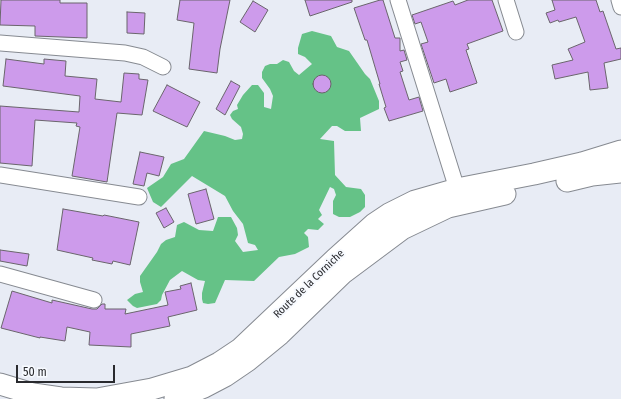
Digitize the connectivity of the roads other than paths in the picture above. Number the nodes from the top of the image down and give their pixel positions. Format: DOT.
graph roads {
  1 [pos="398,0"];
  2 [pos="506,0"];
  3 [pos="619,0"];
  4 [pos="621,8"];
  5 [pos="516,32"];
  6 [pos="0,43"];
  7 [pos="163,67"];
  8 [pos="621,151"];
  9 [pos="621,172"];
  10 [pos="0,175"];
  11 [pos="457,189"];
  12 [pos="140,197"];
  13 [pos="0,274"];
  14 [pos="94,300"];
  15 [pos="0,384"];
  16 [pos="175,399"];
  1 -- 11 [label="street"];
  2 -- 5 [label="street"];
  3 -- 4 [label="street"];
  6 -- 7 [label="street"];
  8 -- 11 [label="main road, Route de la Corniche"];
  9 -- 16 [label="main road, Route de la Corniche"];
  10 -- 12 [label="street"];
  11 -- 15 [label="main road, Route de la Corniche"];
  13 -- 14 [label="street"];
}
